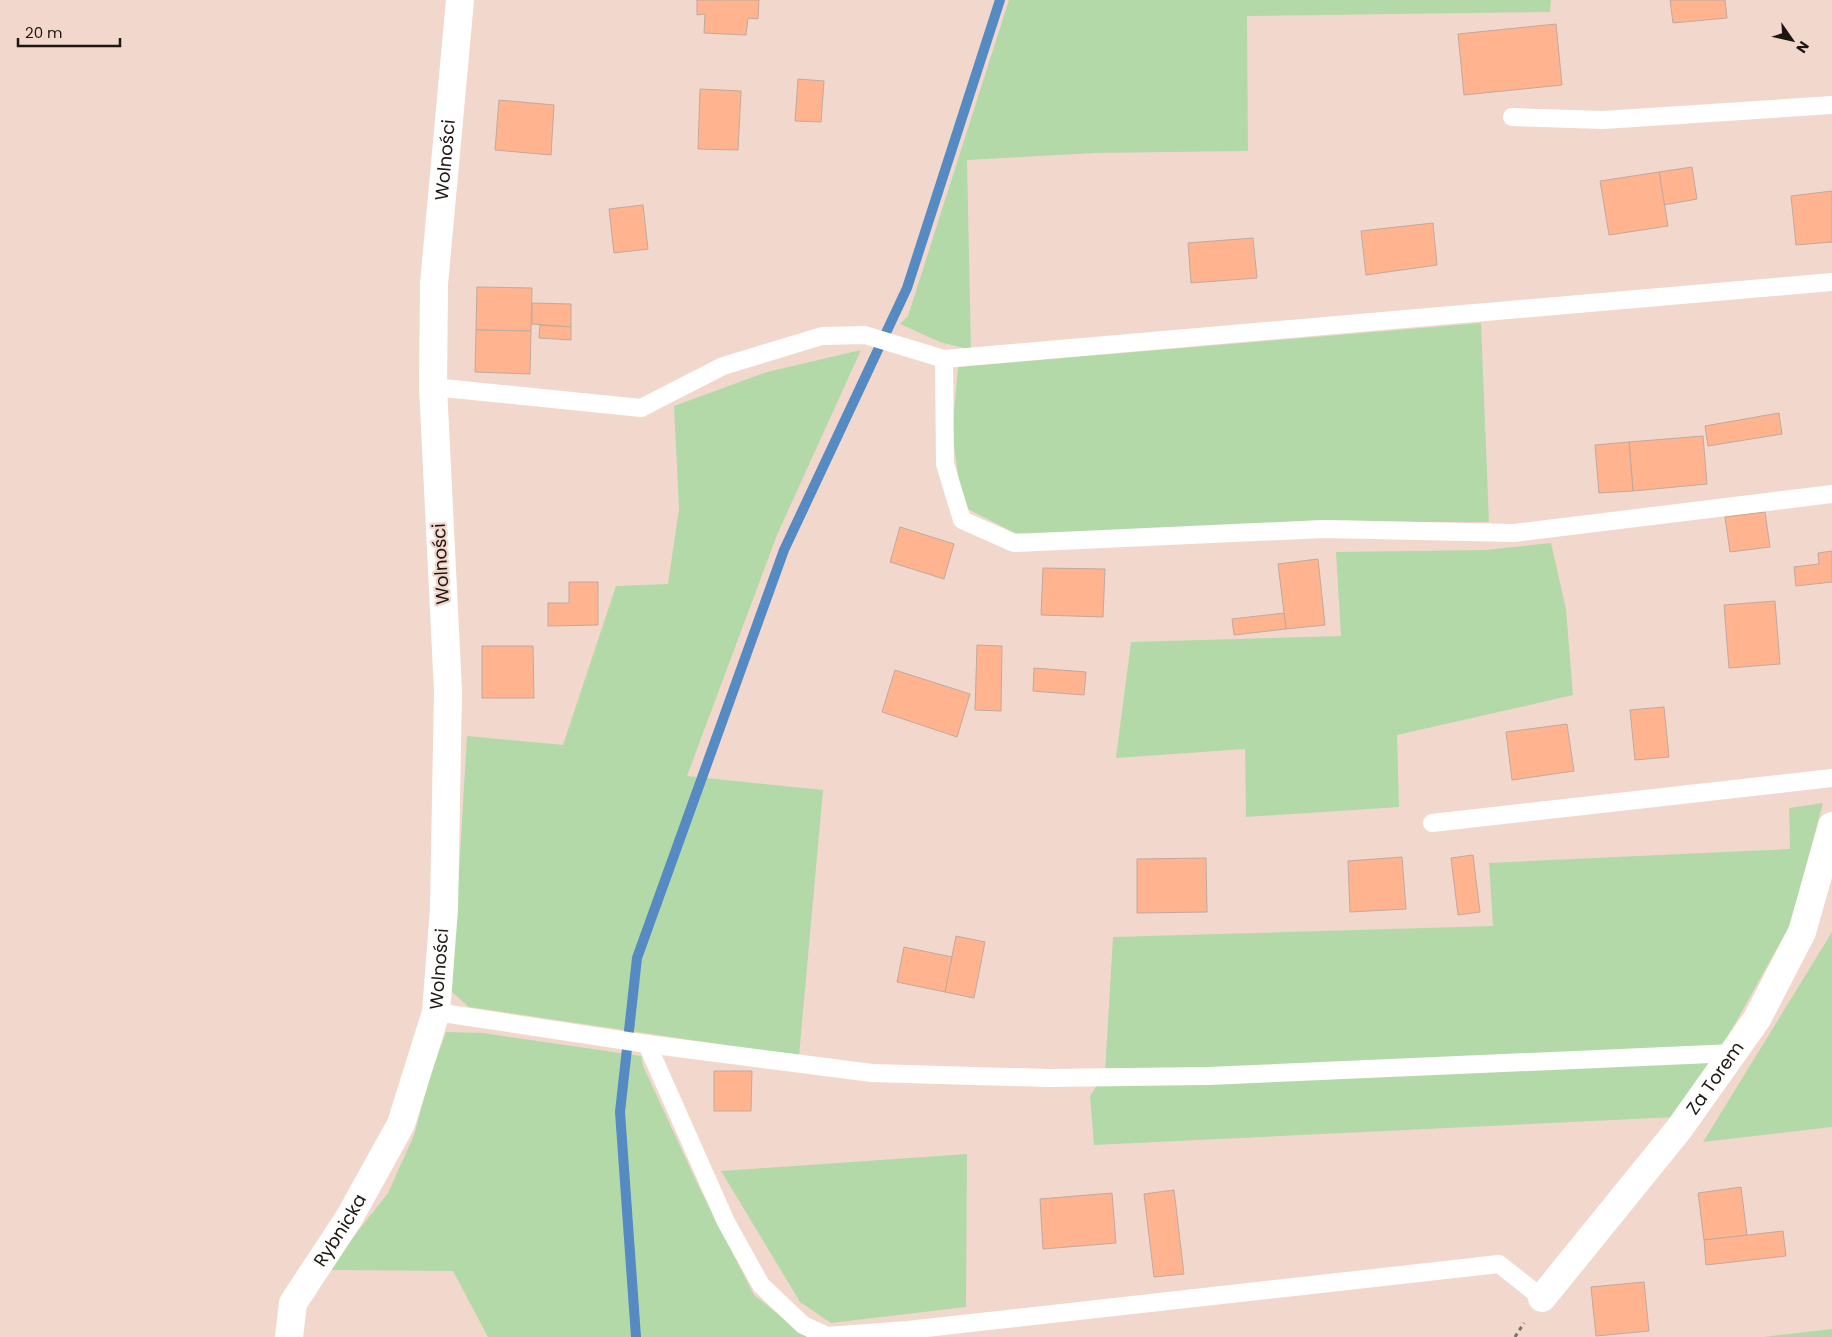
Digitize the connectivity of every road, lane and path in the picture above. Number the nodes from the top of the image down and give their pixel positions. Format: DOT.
graph roads {
  1 [pos="460,0"];
  2 [pos="1832,104"];
  3 [pos="1512,117"];
  4 [pos="1832,282"];
  5 [pos="944,359"];
  6 [pos="433,387"];
  7 [pos="1832,494"];
  8 [pos="1832,778"];
  9 [pos="1432,824"];
  10 [pos="1832,826"];
  11 [pos="436,1012"];
  12 [pos="647,1044"];
  13 [pos="1734,1053"];
  14 [pos="401,1124"];
  15 [pos="1542,1298"];
  16 [pos="289,1337"];
  1 -- 6 [label="street, Wolności"];
  2 -- 3 [label="lane"];
  4 -- 5 [label="lane"];
  5 -- 6 [label="lane"];
  5 -- 7 [label="lane"];
  6 -- 11 [label="street, Wolności"];
  8 -- 9 [label="lane"];
  10 -- 13 [label="street, Za Torem"];
  11 -- 12 [label="lane"];
  11 -- 14 [label="street, Wolności"];
  12 -- 13 [label="lane"];
  12 -- 15 [label="lane"];
  13 -- 15 [label="street, Za Torem"];
  14 -- 16 [label="street, Rybnicka"];
}
